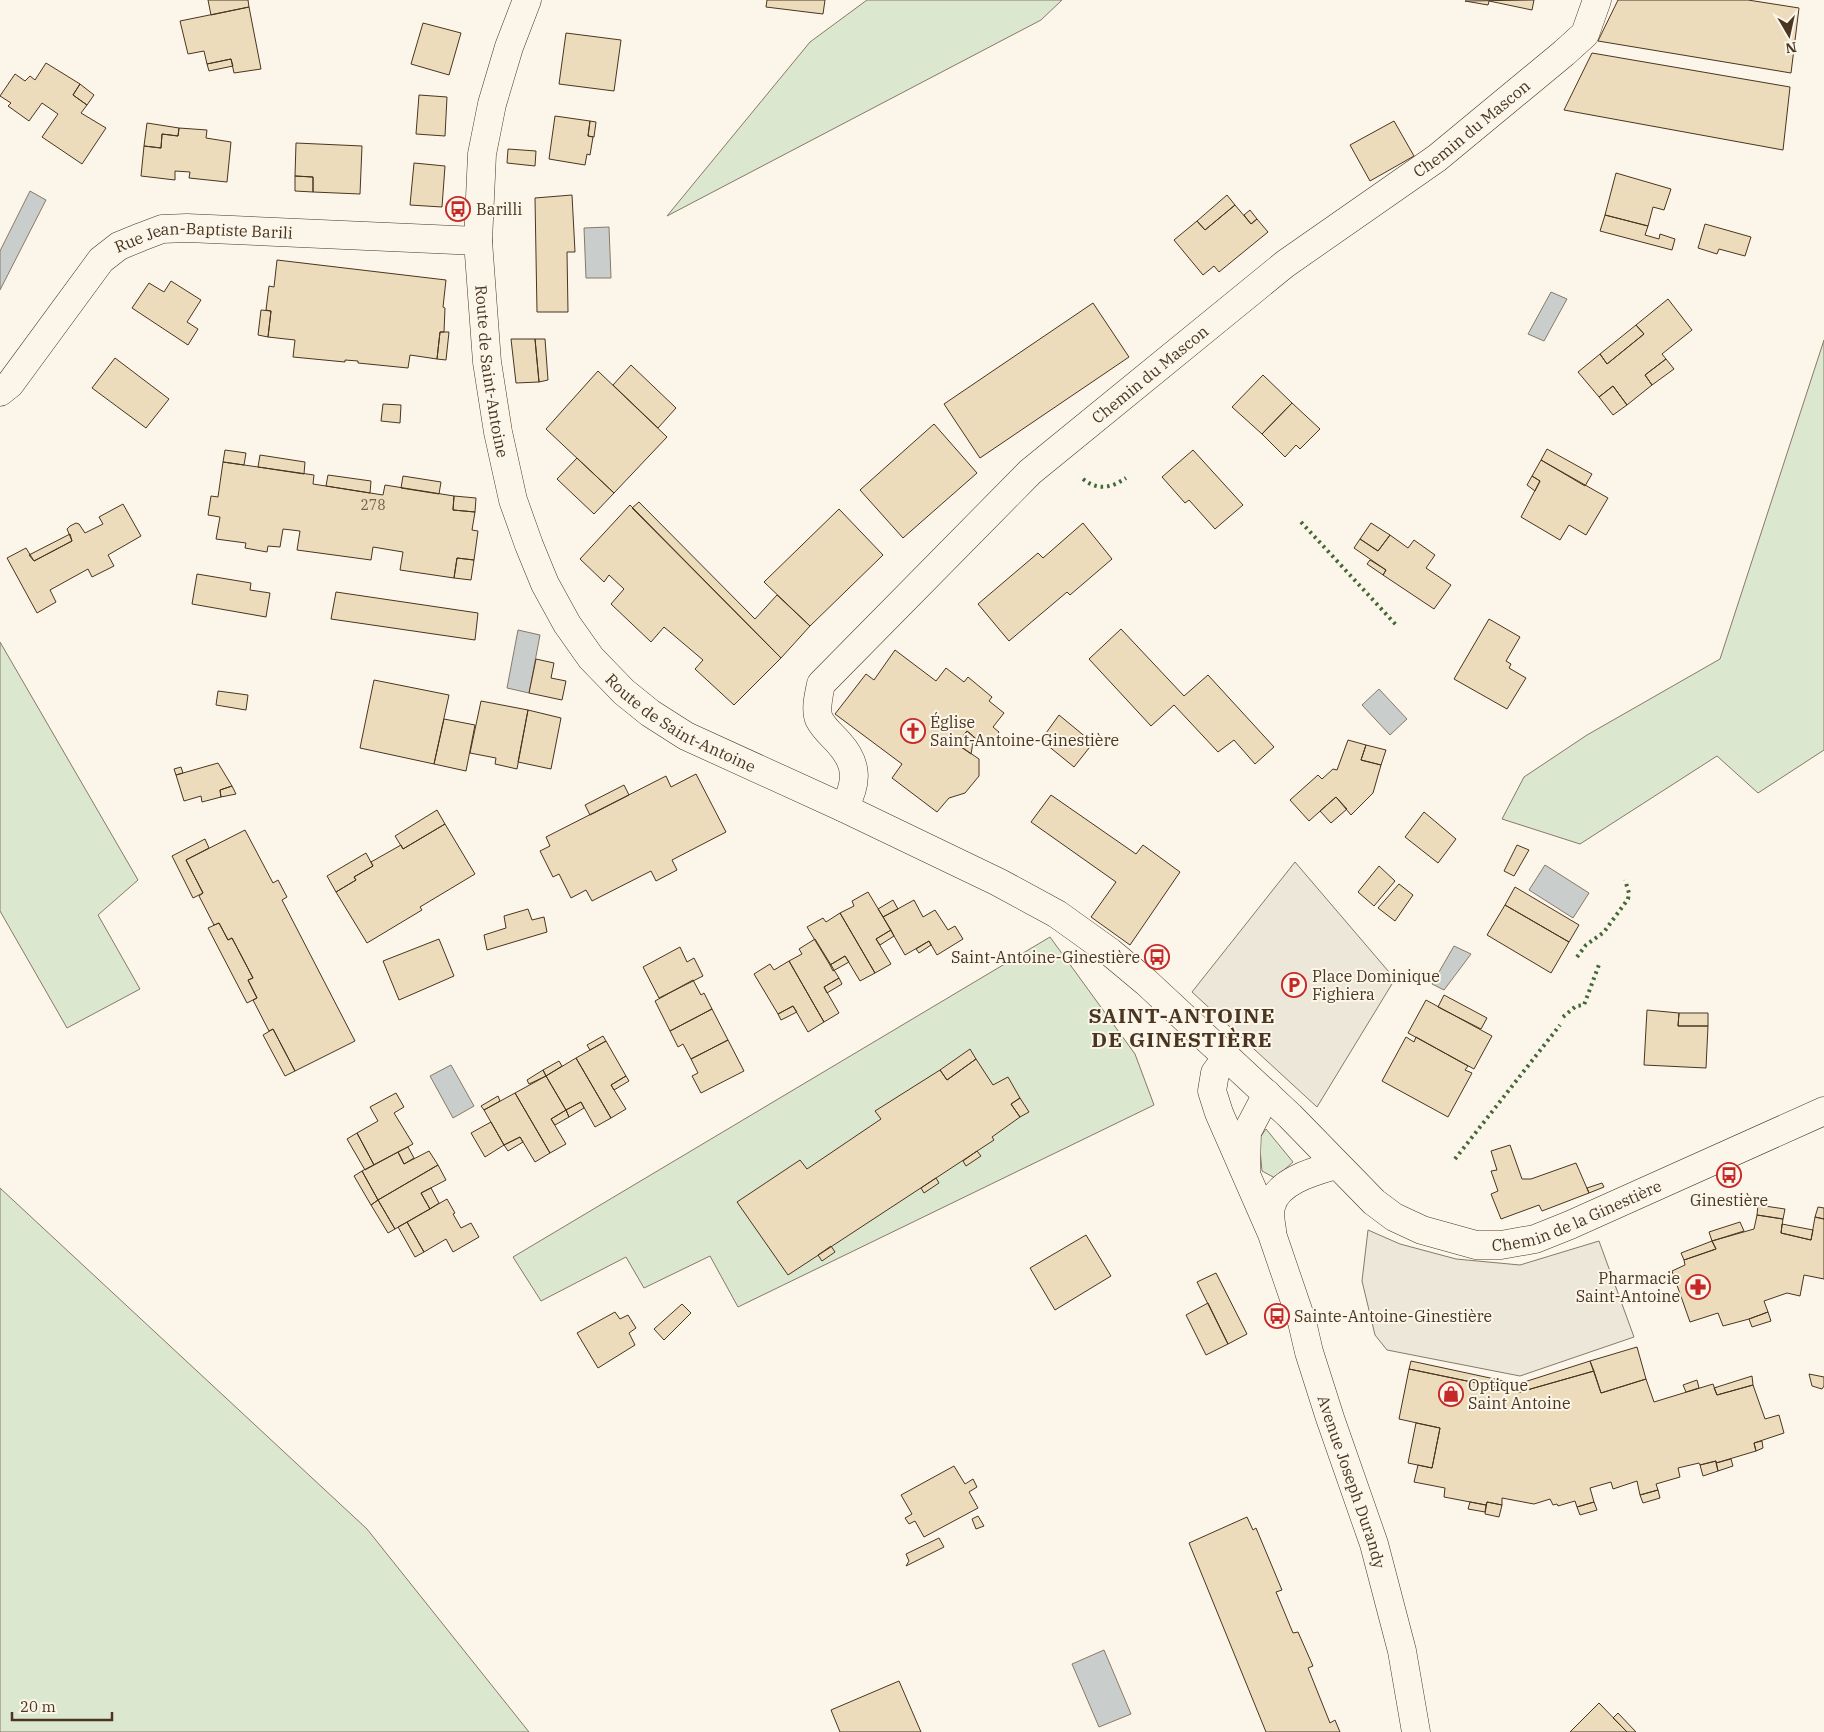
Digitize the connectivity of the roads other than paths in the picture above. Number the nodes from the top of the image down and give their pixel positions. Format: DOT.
graph roads {
  1 [pos="526,0"];
  2 [pos="1597,0"];
  3 [pos="478,241"];
  4 [pos="0,392"];
  5 [pos="844,808"];
  6 [pos="1227,1057"];
  7 [pos="1266,1094"];
  8 [pos="1824,1112"];
  9 [pos="1336,1165"];
  10 [pos="1246,1175"];
  11 [pos="1272,1234"];
  12 [pos="1416,1732"];
  1 -- 3 [label="street, Route de Saint-Antoine"];
  2 -- 5 [label="street, Chemin du Mascon"];
  3 -- 4 [label="street, Rue Jean-Baptiste Barili"];
  3 -- 5 [label="street, Route de Saint-Antoine"];
  5 -- 6 [label="street, Route de Saint-Antoine"];
  6 -- 7 [label="street, Route de Saint-Antoine"];
  6 -- 10 [label="street"];
  7 -- 9 [label="street, Route de Saint-Antoine"];
  7 -- 10 [label="street"];
  8 -- 9 [label="street, Chemin de la Ginestière"];
  9 -- 11 [label="street"];
  10 -- 11 [label="street"];
  11 -- 12 [label="street, Avenue Joseph Durandy"];
}
